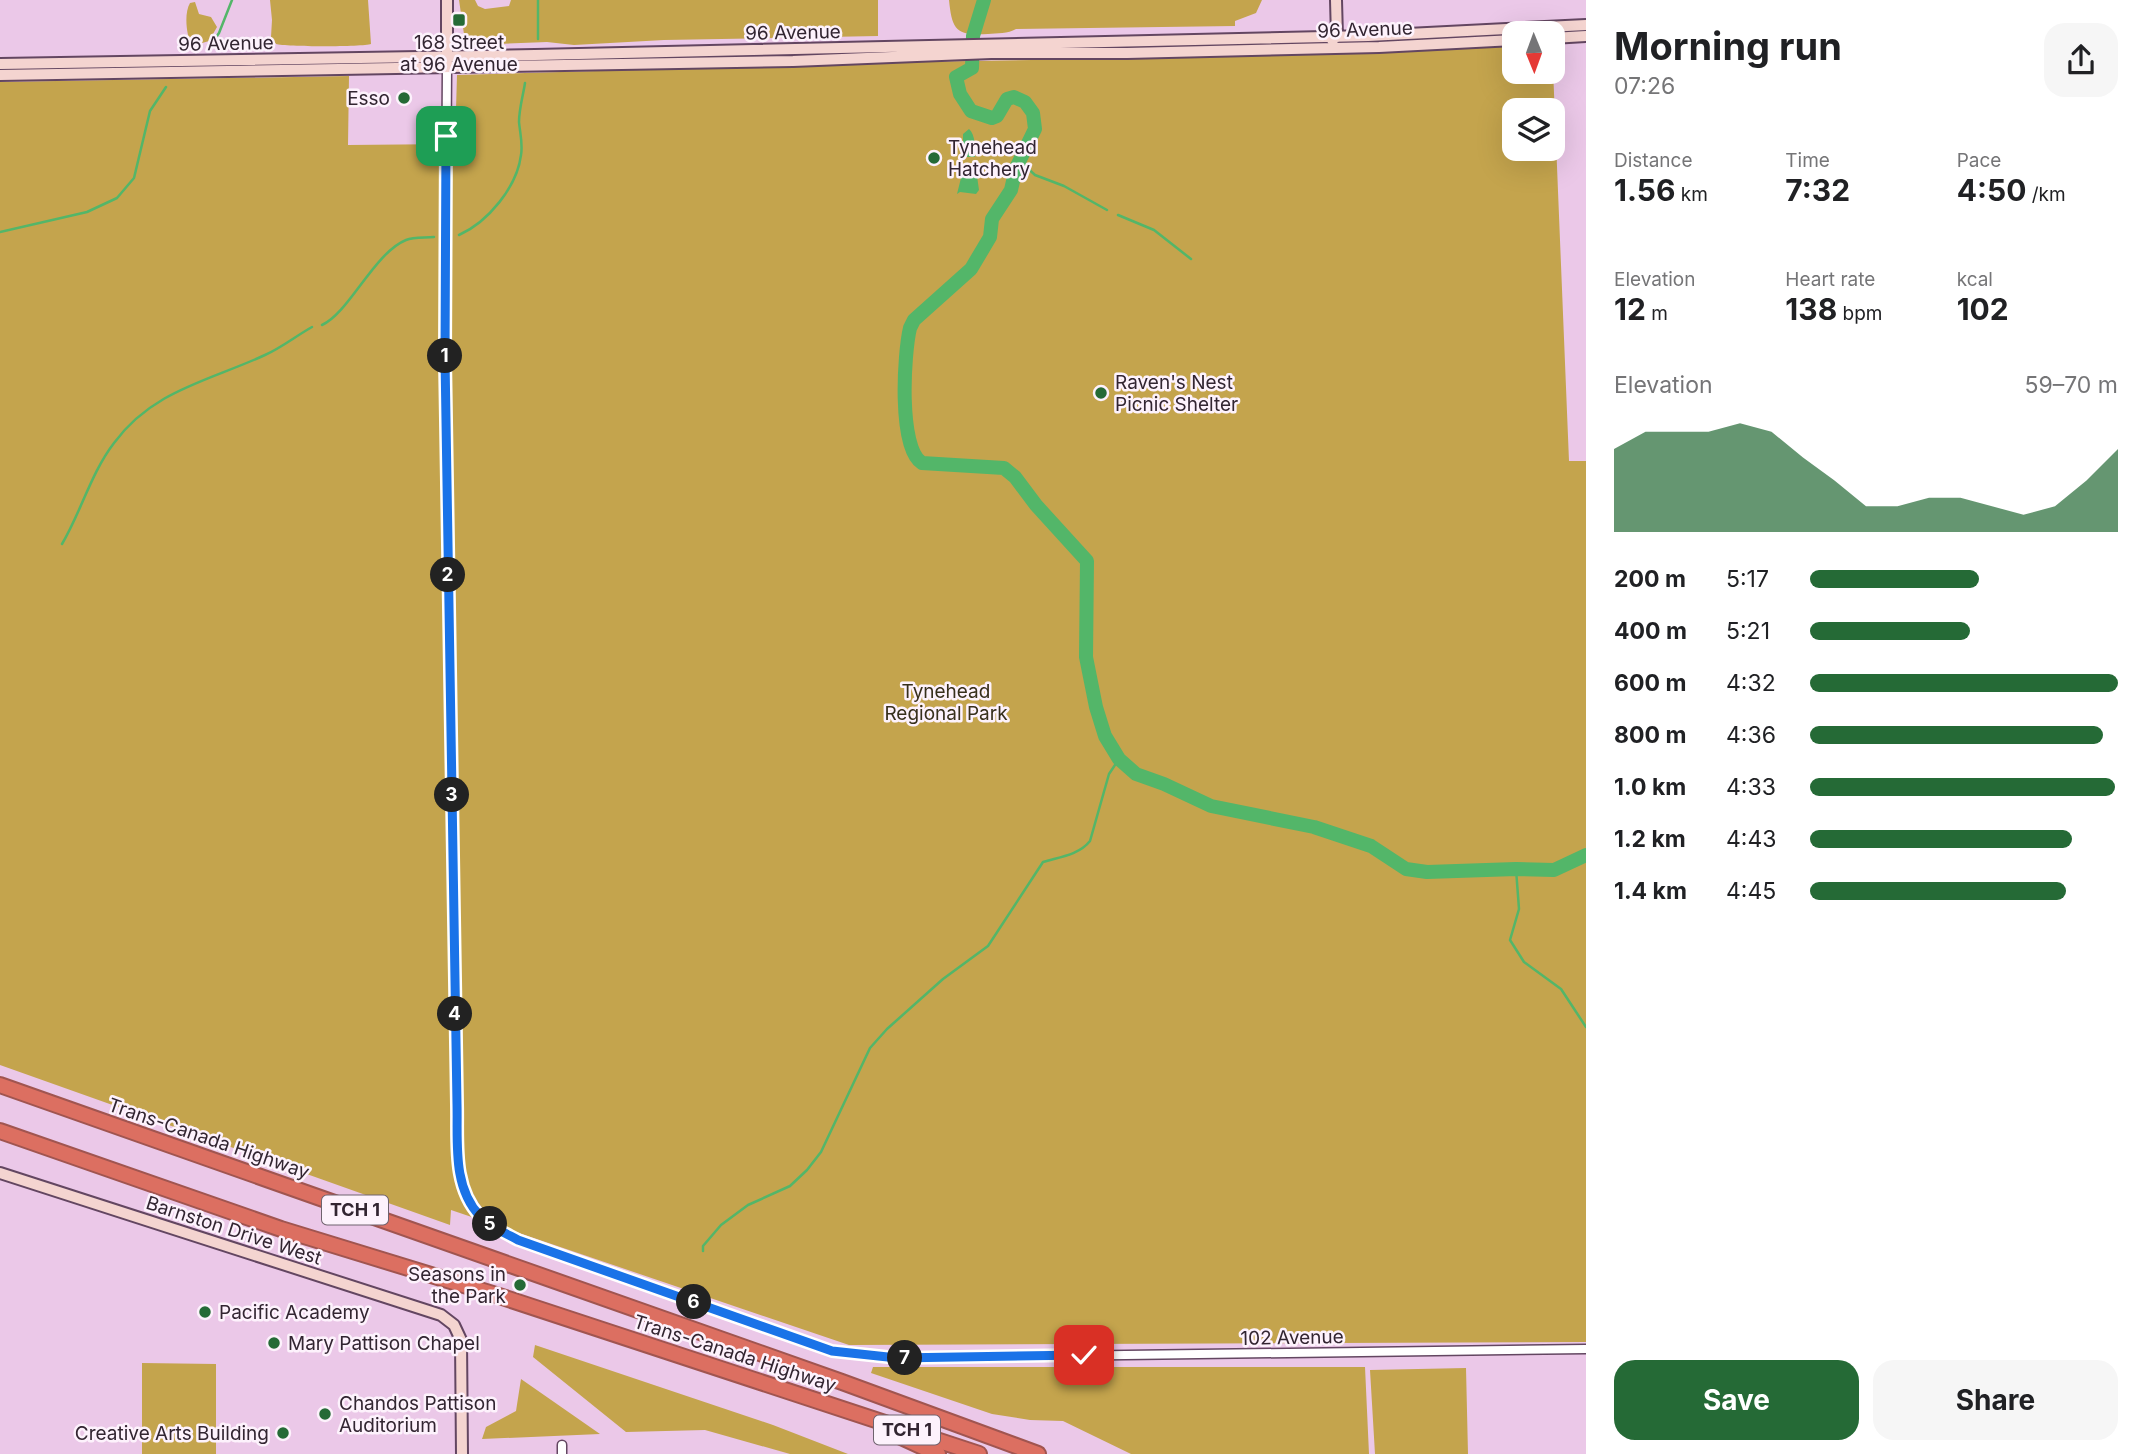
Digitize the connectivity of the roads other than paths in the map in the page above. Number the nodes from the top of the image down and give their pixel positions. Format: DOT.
graph roads {
  1 [pos="447,0"];
  2 [pos="1336,0"];
  3 [pos="1586,25"];
  4 [pos="1586,36"];
  5 [pos="1337,37"];
  6 [pos="1565,37"];
  7 [pos="1502,40"];
  8 [pos="1320,48"];
  9 [pos="991,49"];
  10 [pos="447,62"];
  11 [pos="0,64"];
  12 [pos="0,75"];
  13 [pos="0,1085"];
  14 [pos="0,1131"];
  15 [pos="0,1173"];
  16 [pos="1586,1349"];
  17 [pos="835,1406"];
  18 [pos="462,1454"];
  19 [pos="938,1454"];
  20 [pos="979,1454"];
  21 [pos="1038,1454"];
  1 -- 10 [label="main road"];
  2 -- 5 [label="main road"];
  3 -- 5 [label="main road, 96 Avenue"];
  4 -- 6 [label="main road"];
  5 -- 8 [label="main road"];
  5 -- 9 [label="main road, 96 Avenue"];
  7 -- 8 [label="main road, 96 Avenue"];
  8 -- 9 [label="main road, 96 Avenue"];
  9 -- 10 [label="main road, 96 Avenue"];
  10 -- 11 [label="main road, 96 Avenue"];
  10 -- 12 [label="main road, 96 Avenue"];
  10 -- 16 [label="street, 102 Avenue"];
  13 -- 21 [label="highway, Trans-Canada Highway / TCH 1"];
  14 -- 17 [label="highway, Trans-Canada Highway / TCH 1"];
  15 -- 18 [label="main road, Barnston Drive West"];
  17 -- 19 [label="highway"];
  17 -- 20 [label="highway, Trans-Canada Highway / TCH 1"];
}
